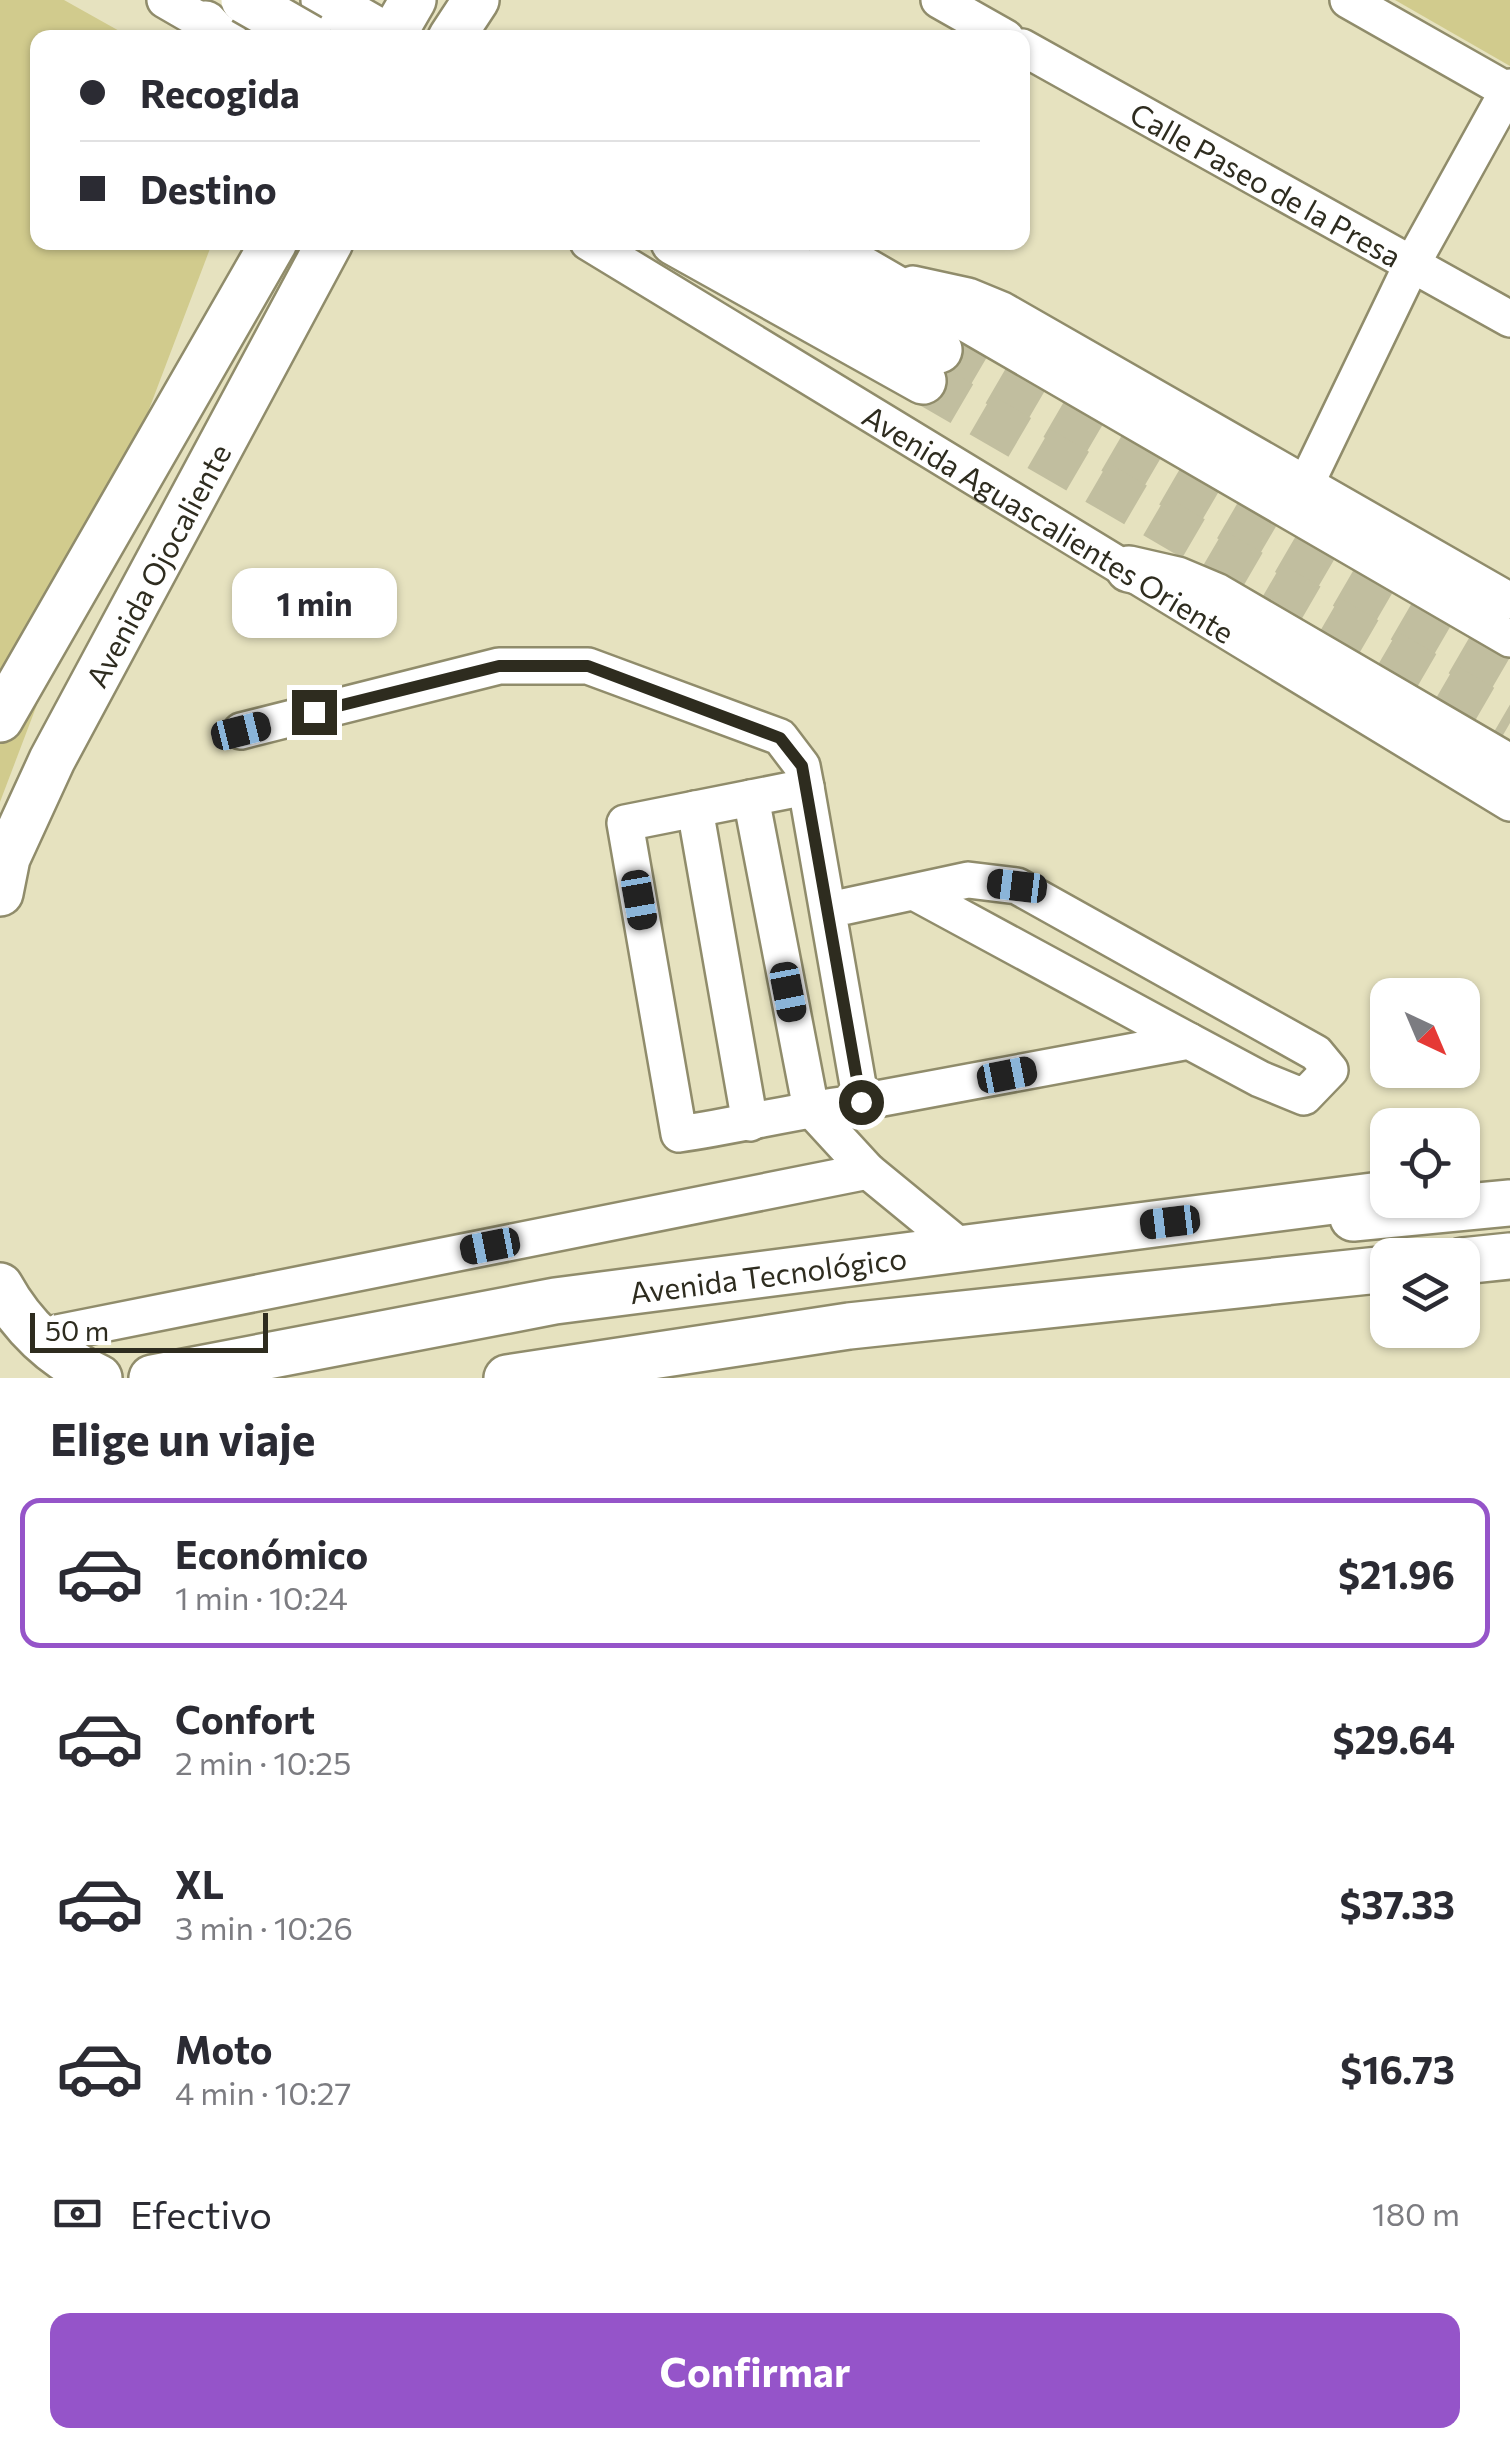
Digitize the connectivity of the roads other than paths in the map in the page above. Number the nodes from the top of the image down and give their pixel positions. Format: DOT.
graph roads {
  1 [pos="245,0"];
  2 [pos="324,0"];
  3 [pos="939,0"];
  4 [pos="1348,0"];
  5 [pos="400,16"];
  6 [pos="199,21"];
  7 [pos="462,27"];
  8 [pos="296,30"];
  9 [pos="992,30"];
  10 [pos="1030,50"];
  11 [pos="1509,90"];
  12 [pos="268,250"];
  13 [pos="601,250"];
  14 [pos="691,250"];
  15 [pos="762,250"];
  16 [pos="838,250"];
  17 [pos="329,252"];
  18 [pos="1412,264"];
  19 [pos="888,281"];
  20 [pos="1510,319"];
  21 [pos="1306,484"];
  22 [pos="1129,569"];
  23 [pos="1510,602"];
  24 [pos="1510,639"];
  25 [pos="0,719"];
  26 [pos="241,731"];
  27 [pos="1510,768"];
  28 [pos="806,787"];
  29 [pos="751,798"];
  30 [pos="1510,803"];
  31 [pos="695,809"];
  32 [pos="0,893"];
  33 [pos="916,893"];
  34 [pos="829,910"];
  35 [pos="1189,1041"];
  36 [pos="861,1102"];
  37 [pos="810,1109"];
  38 [pos="750,1124"];
  39 [pos="868,1171"];
  40 [pos="1510,1178"];
  41 [pos="1480,1182"];
  42 [pos="1370,1196"];
  43 [pos="1510,1203"];
  44 [pos="1170,1222"];
  45 [pos="963,1249"];
  46 [pos="1510,1256"];
  47 [pos="1480,1259"];
  48 [pos="1370,1271"];
  49 [pos="0,1286"];
  50 [pos="37,1337"];
  51 [pos="99,1378"];
  52 [pos="152,1378"];
  53 [pos="506,1378"];
  1 -- 6 [label="street"];
  1 -- 8 [label="main road, bridge"];
  2 -- 5 [label="main road"];
  3 -- 9 [label="street"];
  4 -- 11 [label="street"];
  5 -- 7 [label="street"];
  10 -- 18 [label="street, Calle Paseo de la Presa"];
  11 -- 18 [label="street"];
  12 -- 25 [label="main road, Avenida Ojocaliente"];
  13 -- 22 [label="street, Avenida Aguascalientes Oriente"];
  14 -- 15 [label="main road, Avenida Aguascalientes Oriente"];
  16 -- 19 [label="street"];
  17 -- 32 [label="main road, Avenida Ojocaliente"];
  18 -- 20 [label="street, Calle Paseo de la Presa"];
  18 -- 21 [label="street"];
  19 -- 21 [label="street"];
  19 -- 24 [label="street"];
  21 -- 23 [label="street"];
  22 -- 27 [label="main road"];
  22 -- 30 [label="street, Avenida Aguascalientes Oriente"];
  26 -- 28 [label="street"];
  28 -- 29 [label="street"];
  28 -- 34 [label="street"];
  29 -- 31 [label="street"];
  29 -- 37 [label="street"];
  31 -- 38 [label="street"];
  31 -- 38 [label="street"];
  33 -- 34 [label="street"];
  33 -- 35 [label="street"];
  33 -- 35 [label="street"];
  34 -- 36 [label="street"];
  35 -- 36 [label="street"];
  36 -- 37 [label="street"];
  37 -- 38 [label="street"];
  37 -- 39 [label="street"];
  39 -- 45 [label="street"];
  39 -- 50 [label="street"];
  40 -- 41 [label="main road"];
  42 -- 44 [label="main road, Avenida Tecnológico"];
  43 -- 44 [label="main road"];
  44 -- 45 [label="main road, Avenida Tecnológico"];
  45 -- 52 [label="main road, Avenida Tecnológico"];
  46 -- 47 [label="main road"];
  48 -- 53 [label="main road, Avenida Tecnológico"];
  49 -- 50 [label="main road"];
  50 -- 51 [label="main road"];
}
